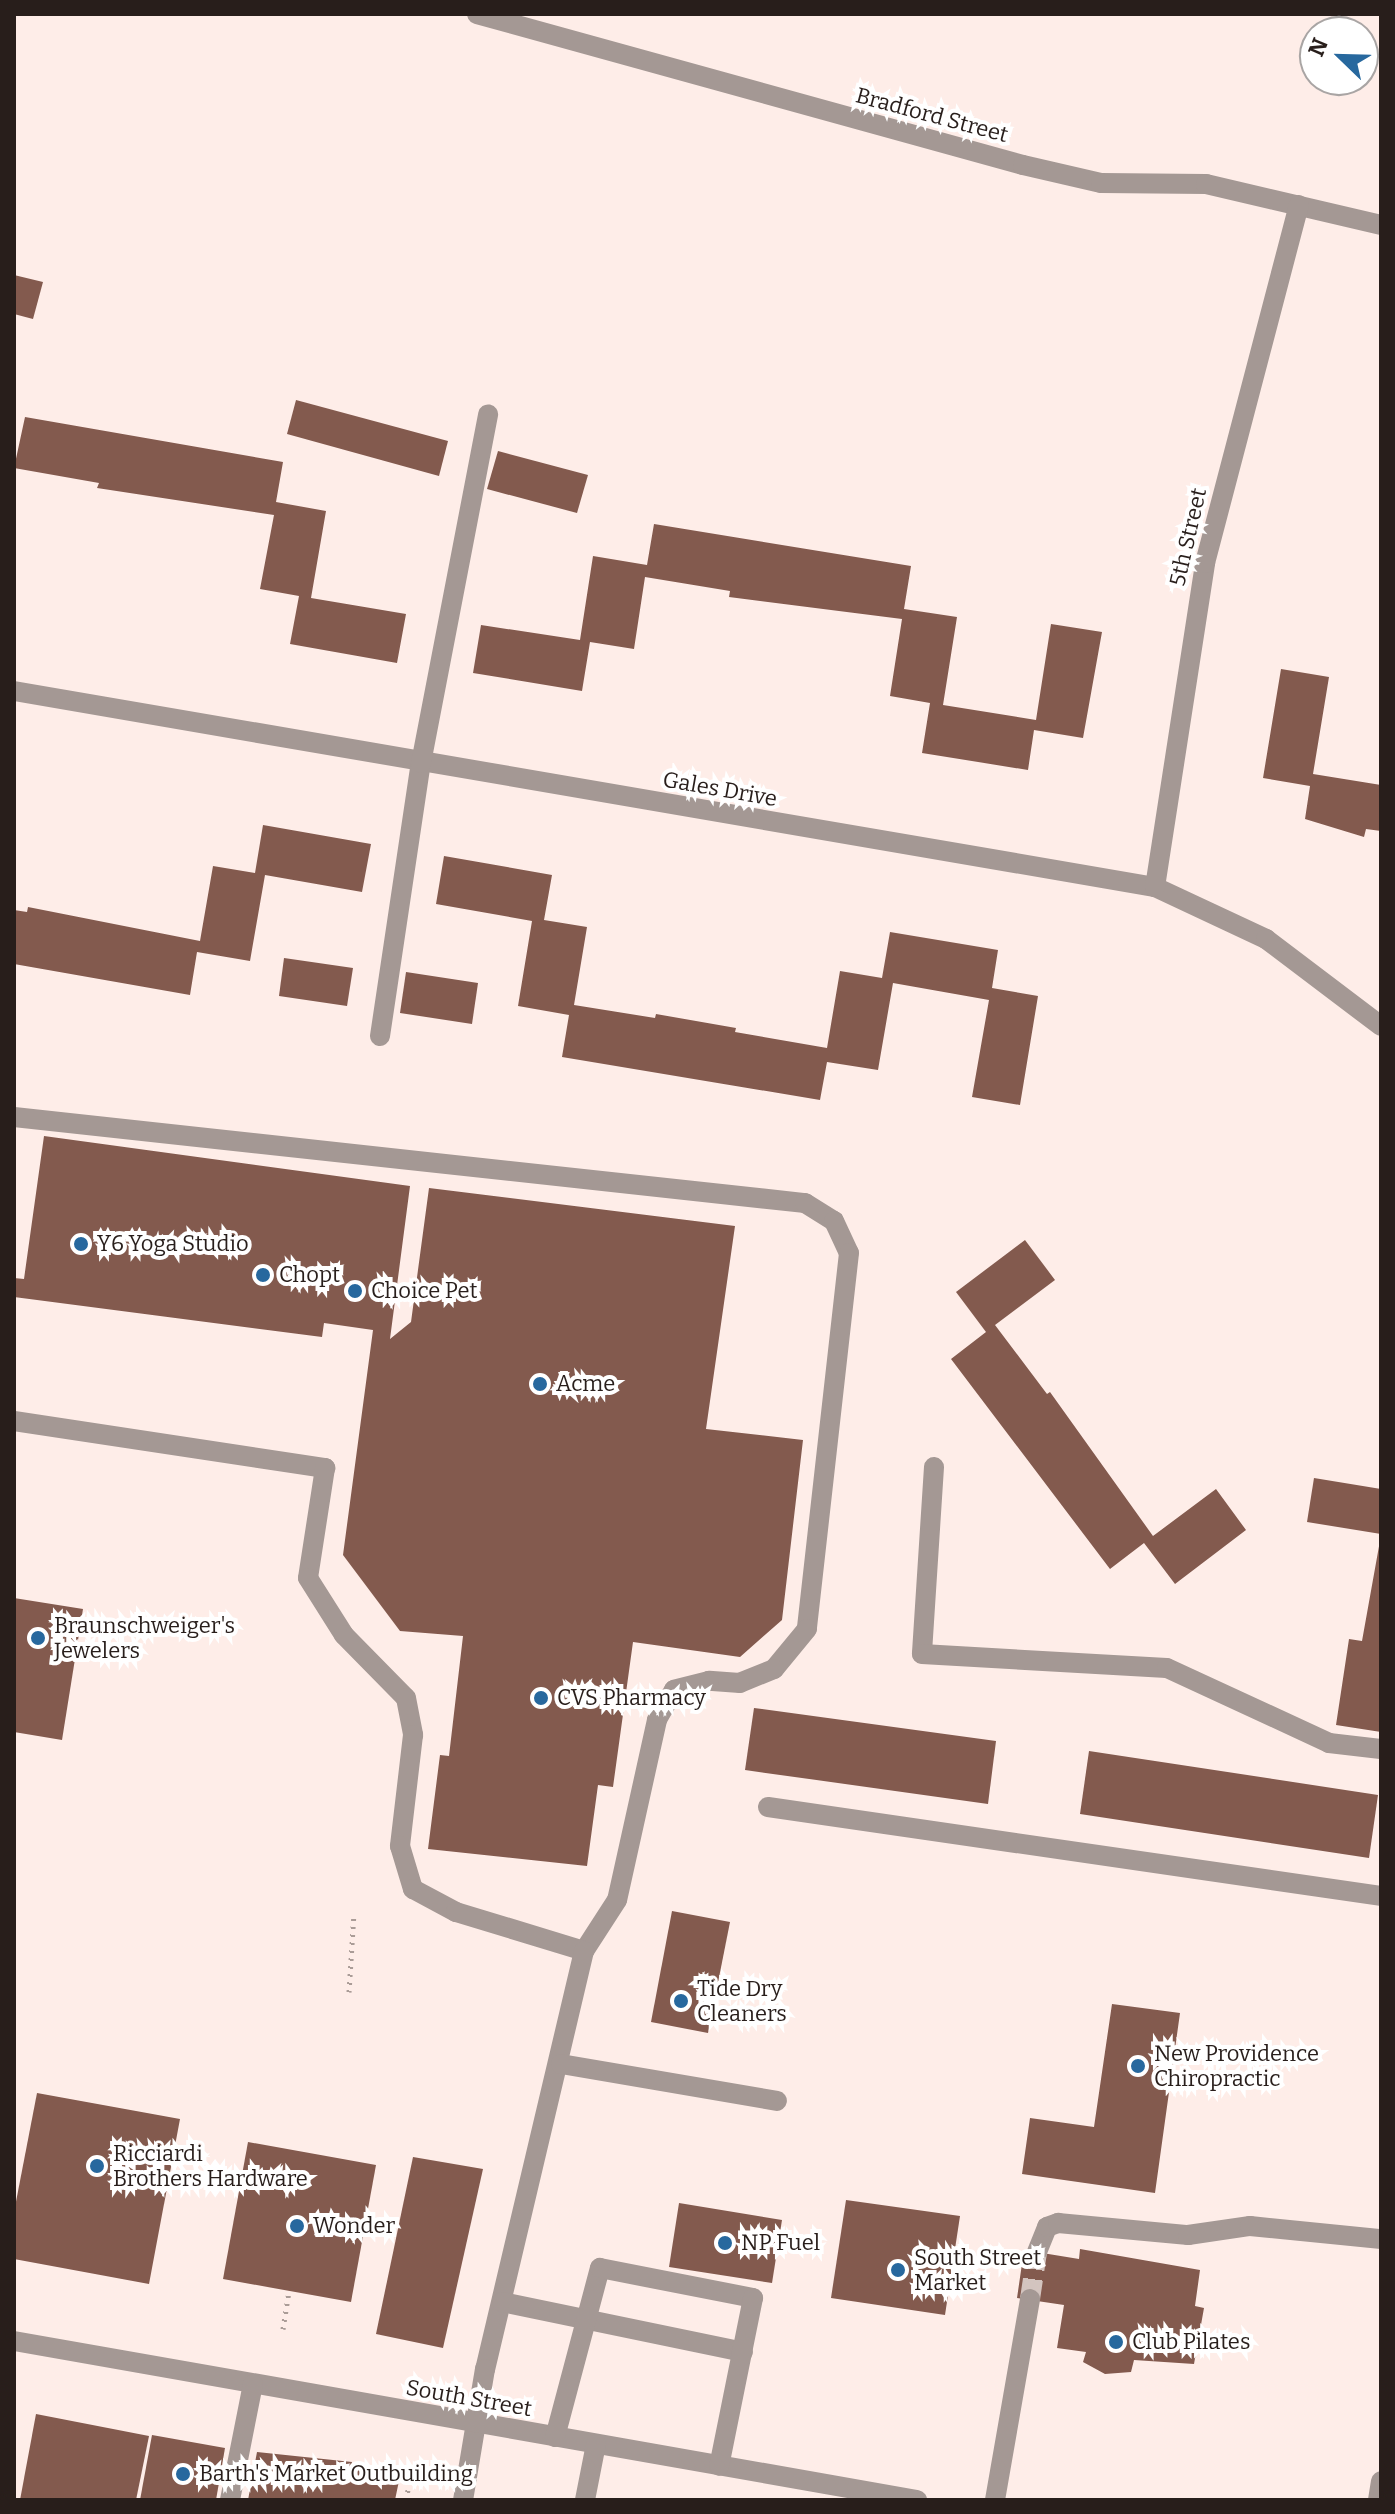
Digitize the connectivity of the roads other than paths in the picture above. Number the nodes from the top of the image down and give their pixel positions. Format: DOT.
graph roads {
  1 [pos="477,14"];
  2 [pos="1299,205"];
  3 [pos="1381,225"];
  4 [pos="488,414"];
  5 [pos="14,691"];
  6 [pos="421,763"];
  7 [pos="1155,887"];
  8 [pos="1381,1026"];
  9 [pos="380,1036"];
  10 [pos="14,1117"];
  11 [pos="14,1421"];
  12 [pos="934,1467"];
  13 [pos="1381,1749"];
  14 [pos="768,1807"];
  15 [pos="1381,1896"];
  16 [pos="584,1951"];
  17 [pos="561,2064"];
  18 [pos="777,2101"];
  19 [pos="1381,2239"];
  20 [pos="1037,2252"];
  21 [pos="1030,2299"];
  22 [pos="502,2302"];
  23 [pos="584,2322"];
  24 [pos="14,2341"];
  25 [pos="743,2352"];
  26 [pos="253,2384"];
  27 [pos="477,2423"];
  28 [pos="555,2437"];
  29 [pos="596,2444"];
  30 [pos="719,2466"];
  31 [pos="1381,2481"];
  32 [pos="230,2500"];
  33 [pos="463,2500"];
  34 [pos="585,2500"];
  35 [pos="917,2500"];
  36 [pos="995,2500"];
  37 [pos="1378,2500"];
  1 -- 2 [label="street, Bradford Street"];
  2 -- 3 [label="street, Bradford Street"];
  2 -- 7 [label="street, 5th Street"];
  4 -- 6 [label="street"];
  5 -- 6 [label="street, Gales Drive"];
  6 -- 7 [label="street, Gales Drive"];
  6 -- 9 [label="street"];
  7 -- 8 [label="street, Gales Drive"];
  10 -- 16 [label="street"];
  11 -- 16 [label="street"];
  12 -- 13 [label="street"];
  14 -- 15 [label="street"];
  16 -- 17 [label="street"];
  17 -- 18 [label="street"];
  17 -- 22 [label="street"];
  19 -- 20 [label="street"];
  21 -- 36 [label="street"];
  22 -- 23 [label="street"];
  22 -- 27 [label="street"];
  23 -- 25 [label="street"];
  23 -- 25 [label="street"];
  23 -- 28 [label="street"];
  24 -- 26 [label="street, South Street"];
  25 -- 30 [label="street"];
  26 -- 27 [label="street, South Street"];
  26 -- 32 [label="street"];
  27 -- 28 [label="street, South Street"];
  27 -- 33 [label="street"];
  28 -- 29 [label="street, South Street"];
  29 -- 30 [label="street, South Street"];
  29 -- 34 [label="street"];
  30 -- 35 [label="street, South Street"];
  31 -- 37 [label="street"];
}
